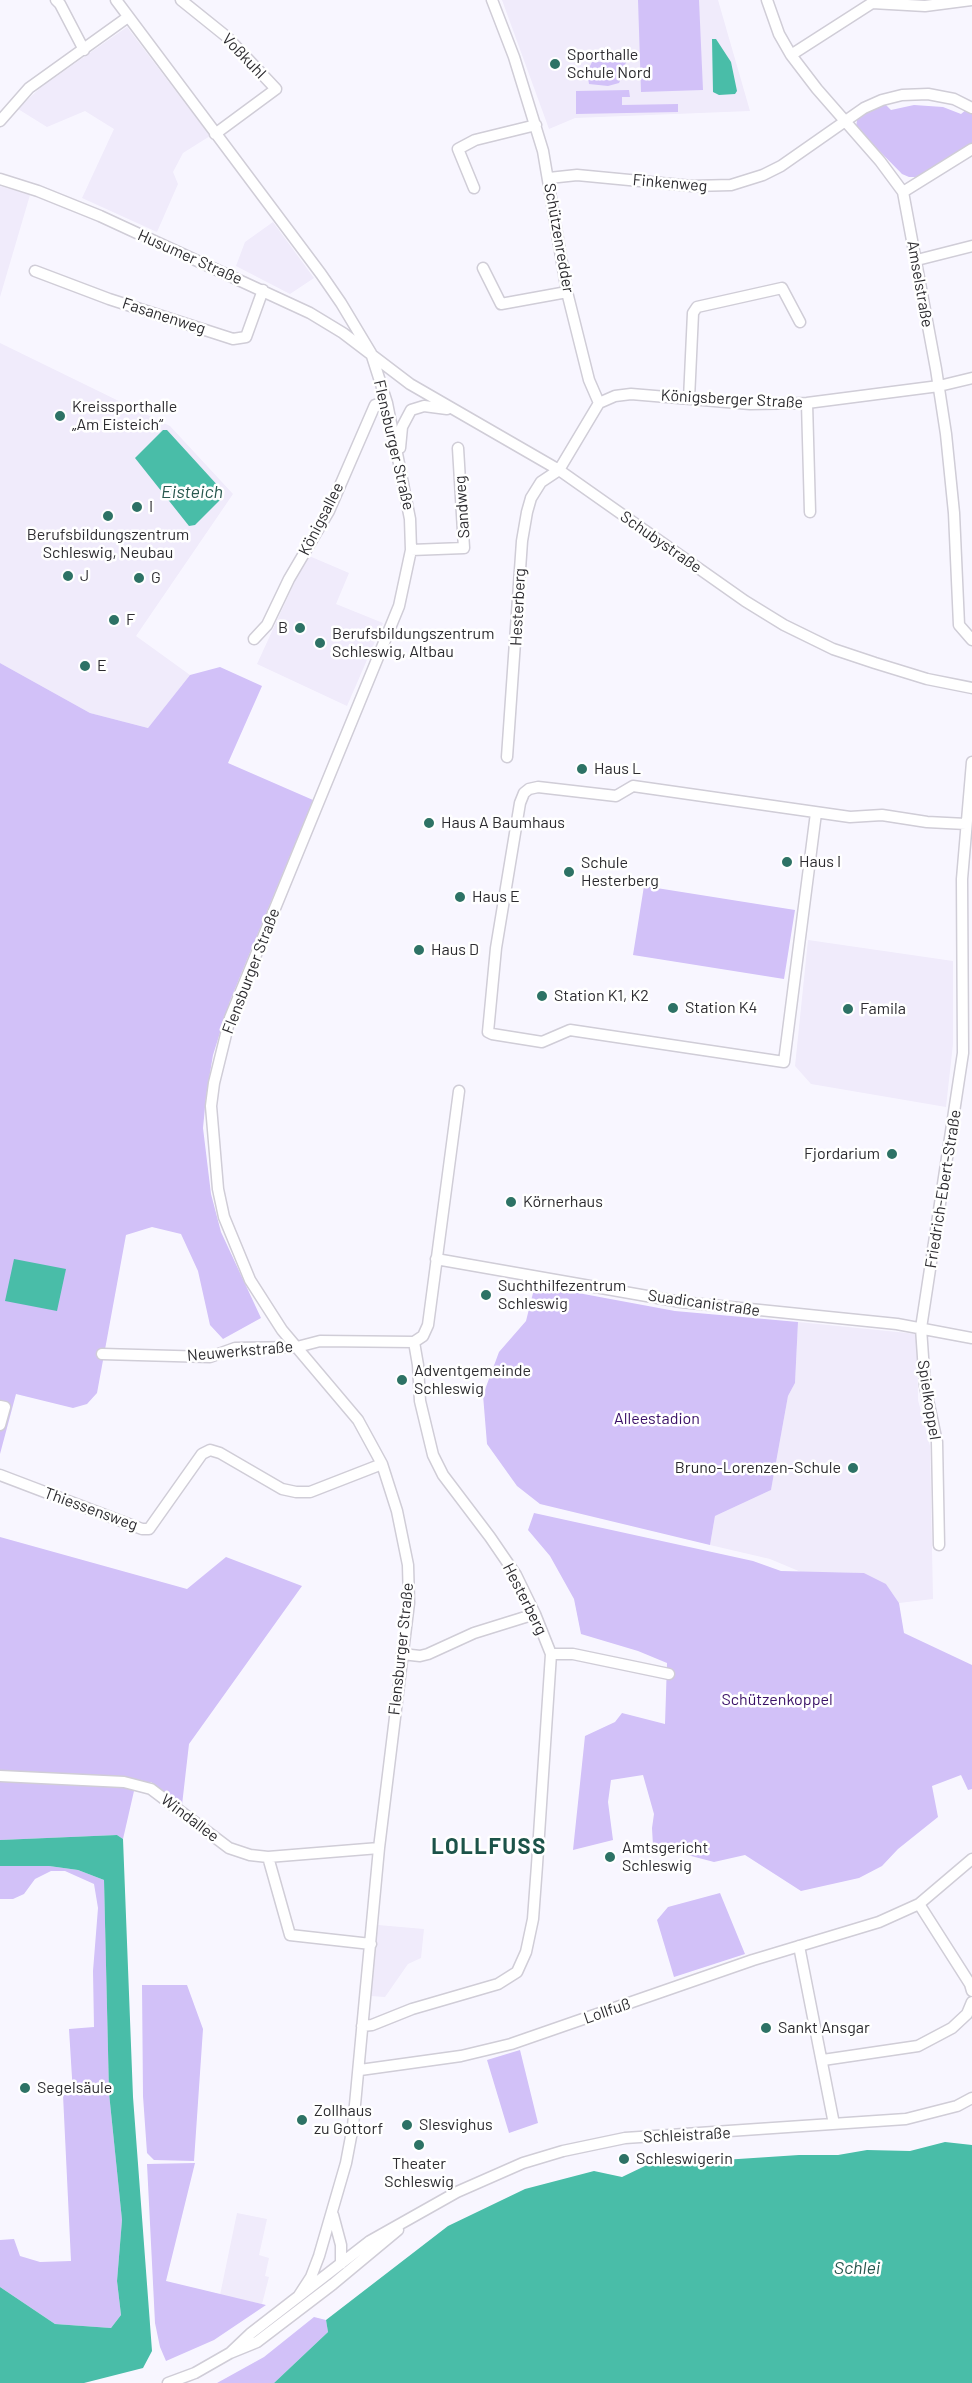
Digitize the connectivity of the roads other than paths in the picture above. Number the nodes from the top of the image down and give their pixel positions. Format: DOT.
graph roads {
  1 [pos="56,0"];
  2 [pos="116,0"];
  3 [pos="181,0"];
  4 [pos="492,0"];
  5 [pos="767,0"];
  6 [pos="972,0"];
  7 [pos="128,17"];
  8 [pos="84,50"];
  9 [pos="791,55"];
  10 [pos="972,108"];
  11 [pos="0,121"];
  12 [pos="845,121"];
  13 [pos="536,125"];
  14 [pos="215,134"];
  15 [pos="972,149"];
  16 [pos="549,178"];
  17 [pos="0,179"];
  18 [pos="474,188"];
  19 [pos="903,192"];
  20 [pos="972,246"];
  21 [pos="917,260"];
  22 [pos="483,268"];
  23 [pos="35,271"];
  24 [pos="263,290"];
  25 [pos="567,292"];
  26 [pos="800,322"];
  27 [pos="371,353"];
  28 [pos="972,378"];
  29 [pos="939,386"];
  30 [pos="689,399"];
  31 [pos="387,403"];
  32 [pos="599,403"];
  33 [pos="807,403"];
  34 [pos="456,410"];
  35 [pos="458,448"];
  36 [pos="400,462"];
  37 [pos="559,470"];
  38 [pos="810,512"];
  39 [pos="411,550"];
  40 [pos="254,639"];
  41 [pos="972,640"];
  42 [pos="972,688"];
  43 [pos="507,757"];
  44 [pos="972,762"];
  45 [pos="816,813"];
  46 [pos="966,824"];
  47 [pos="459,1091"];
  48 [pos="436,1259"];
  49 [pos="921,1328"];
  50 [pos="972,1338"];
  51 [pos="414,1342"];
  52 [pos="297,1347"];
  53 [pos="102,1354"];
  54 [pos="2,1406"];
  55 [pos="0,1425"];
  56 [pos="381,1464"];
  57 [pos="0,1475"];
  58 [pos="939,1545"];
  59 [pos="535,1614"];
  60 [pos="402,1654"];
  61 [pos="551,1654"];
  62 [pos="669,1674"];
  63 [pos="0,1776"];
  64 [pos="379,1848"];
  65 [pos="268,1857"];
  66 [pos="972,1859"];
  67 [pos="919,1904"];
  68 [pos="371,1944"];
  69 [pos="799,1946"];
  70 [pos="972,1991"];
  71 [pos="972,2002"];
  72 [pos="362,2025"];
  73 [pos="823,2060"];
  74 [pos="360,2070"];
  75 [pos="972,2098"];
  76 [pos="834,2124"];
  77 [pos="332,2212"];
  78 [pos="414,2216"];
  79 [pos="370,2241"];
  80 [pos="341,2245"];
  81 [pos="342,2262"];
  82 [pos="333,2284"];
  83 [pos="298,2297"];
  84 [pos="230,2353"];
  85 [pos="168,2383"];
  1 -- 8 [label="street"];
  2 -- 7 [label="street, Flensburger Straße"];
  3 -- 14 [label="street, Voßkuhl"];
  4 -- 13 [label="street, Schützenredder"];
  5 -- 9 [label="street, Amselstraße"];
  6 -- 9 [label="street"];
  7 -- 8 [label="street"];
  7 -- 14 [label="street, Flensburger Straße"];
  8 -- 11 [label="street"];
  9 -- 12 [label="street, Amselstraße"];
  10 -- 12 [label="street, Finkenweg"];
  12 -- 16 [label="street, Finkenweg"];
  12 -- 19 [label="street, Amselstraße"];
  13 -- 16 [label="street, Schützenredder"];
  13 -- 18 [label="street"];
  14 -- 27 [label="street, Flensburger Straße"];
  15 -- 19 [label="street"];
  16 -- 25 [label="street, Schützenredder"];
  17 -- 24 [label="street, Husumer Straße"];
  19 -- 21 [label="street, Amselstraße"];
  20 -- 21 [label="street"];
  21 -- 29 [label="street, Amselstraße"];
  22 -- 25 [label="street"];
  23 -- 24 [label="street, Fasanenweg"];
  24 -- 27 [label="street, Husumer Straße"];
  25 -- 32 [label="street, Schützenredder"];
  26 -- 30 [label="street"];
  27 -- 31 [label="street, Flensburger Straße"];
  27 -- 34 [label="street, Schubystraße"];
  28 -- 29 [label="street, Königsberger Straße"];
  29 -- 33 [label="street, Königsberger Straße"];
  29 -- 41 [label="street, Amselstraße"];
  30 -- 32 [label="street, Königsberger Straße"];
  30 -- 33 [label="street, Königsberger Straße"];
  31 -- 36 [label="street, Flensburger Straße"];
  31 -- 40 [label="street, Königsallee"];
  32 -- 37 [label="street"];
  33 -- 38 [label="street"];
  34 -- 36 [label="street"];
  34 -- 37 [label="street, Schubystraße"];
  35 -- 39 [label="street, Sandweg"];
  36 -- 39 [label="street, Flensburger Straße"];
  37 -- 42 [label="street, Schubystraße"];
  37 -- 43 [label="street, Hesterberg"];
  39 -- 52 [label="street, Flensburger Straße"];
  44 -- 46 [label="street, Friedrich-Ebert-Straße"];
  45 -- 45 [label="street"];
  45 -- 46 [label="street"];
  46 -- 49 [label="street, Friedrich-Ebert-Straße"];
  47 -- 48 [label="street"];
  48 -- 49 [label="street, Suadicanistraße"];
  48 -- 51 [label="street"];
  49 -- 50 [label="street, Suadicanistraße"];
  49 -- 58 [label="street, Spielkoppel"];
  51 -- 52 [label="street, Neuwerkstraße"];
  51 -- 59 [label="street, Hesterberg"];
  52 -- 53 [label="street, Neuwerkstraße"];
  52 -- 56 [label="street, Flensburger Straße"];
  54 -- 55 [label="street"];
  56 -- 57 [label="street, Thiessensweg"];
  56 -- 60 [label="street, Flensburger Straße"];
  59 -- 60 [label="street"];
  59 -- 61 [label="street, Hesterberg"];
  60 -- 64 [label="street, Flensburger Straße"];
  61 -- 62 [label="street"];
  61 -- 72 [label="street, Hesterberg"];
  63 -- 65 [label="street, Windallee"];
  64 -- 65 [label="street, Windallee"];
  64 -- 68 [label="street, Flensburger Straße"];
  65 -- 68 [label="street"];
  66 -- 67 [label="street, Lollfuß"];
  67 -- 69 [label="street, Lollfuß"];
  67 -- 70 [label="street"];
  68 -- 72 [label="street, Flensburger Straße"];
  69 -- 73 [label="street"];
  69 -- 74 [label="street, Lollfuß"];
  71 -- 73 [label="street"];
  72 -- 74 [label="street, Flensburger Straße"];
  73 -- 76 [label="street"];
  74 -- 77 [label="street"];
  75 -- 76 [label="street, Schleistraße"];
  76 -- 78 [label="street, Schleistraße"];
  77 -- 80 [label="street"];
  77 -- 83 [label="street"];
  78 -- 79 [label="street, Schleistraße"];
  78 -- 82 [label="street, Schleistraße"];
  79 -- 80 [label="street"];
  79 -- 81 [label="street, Schleistraße"];
  80 -- 81 [label="street"];
  81 -- 82 [label="street"];
  81 -- 83 [label="street, Schleistraße"];
  82 -- 84 [label="street, Schleistraße"];
  83 -- 84 [label="street, Schleistraße"];
  84 -- 85 [label="street"];
}
